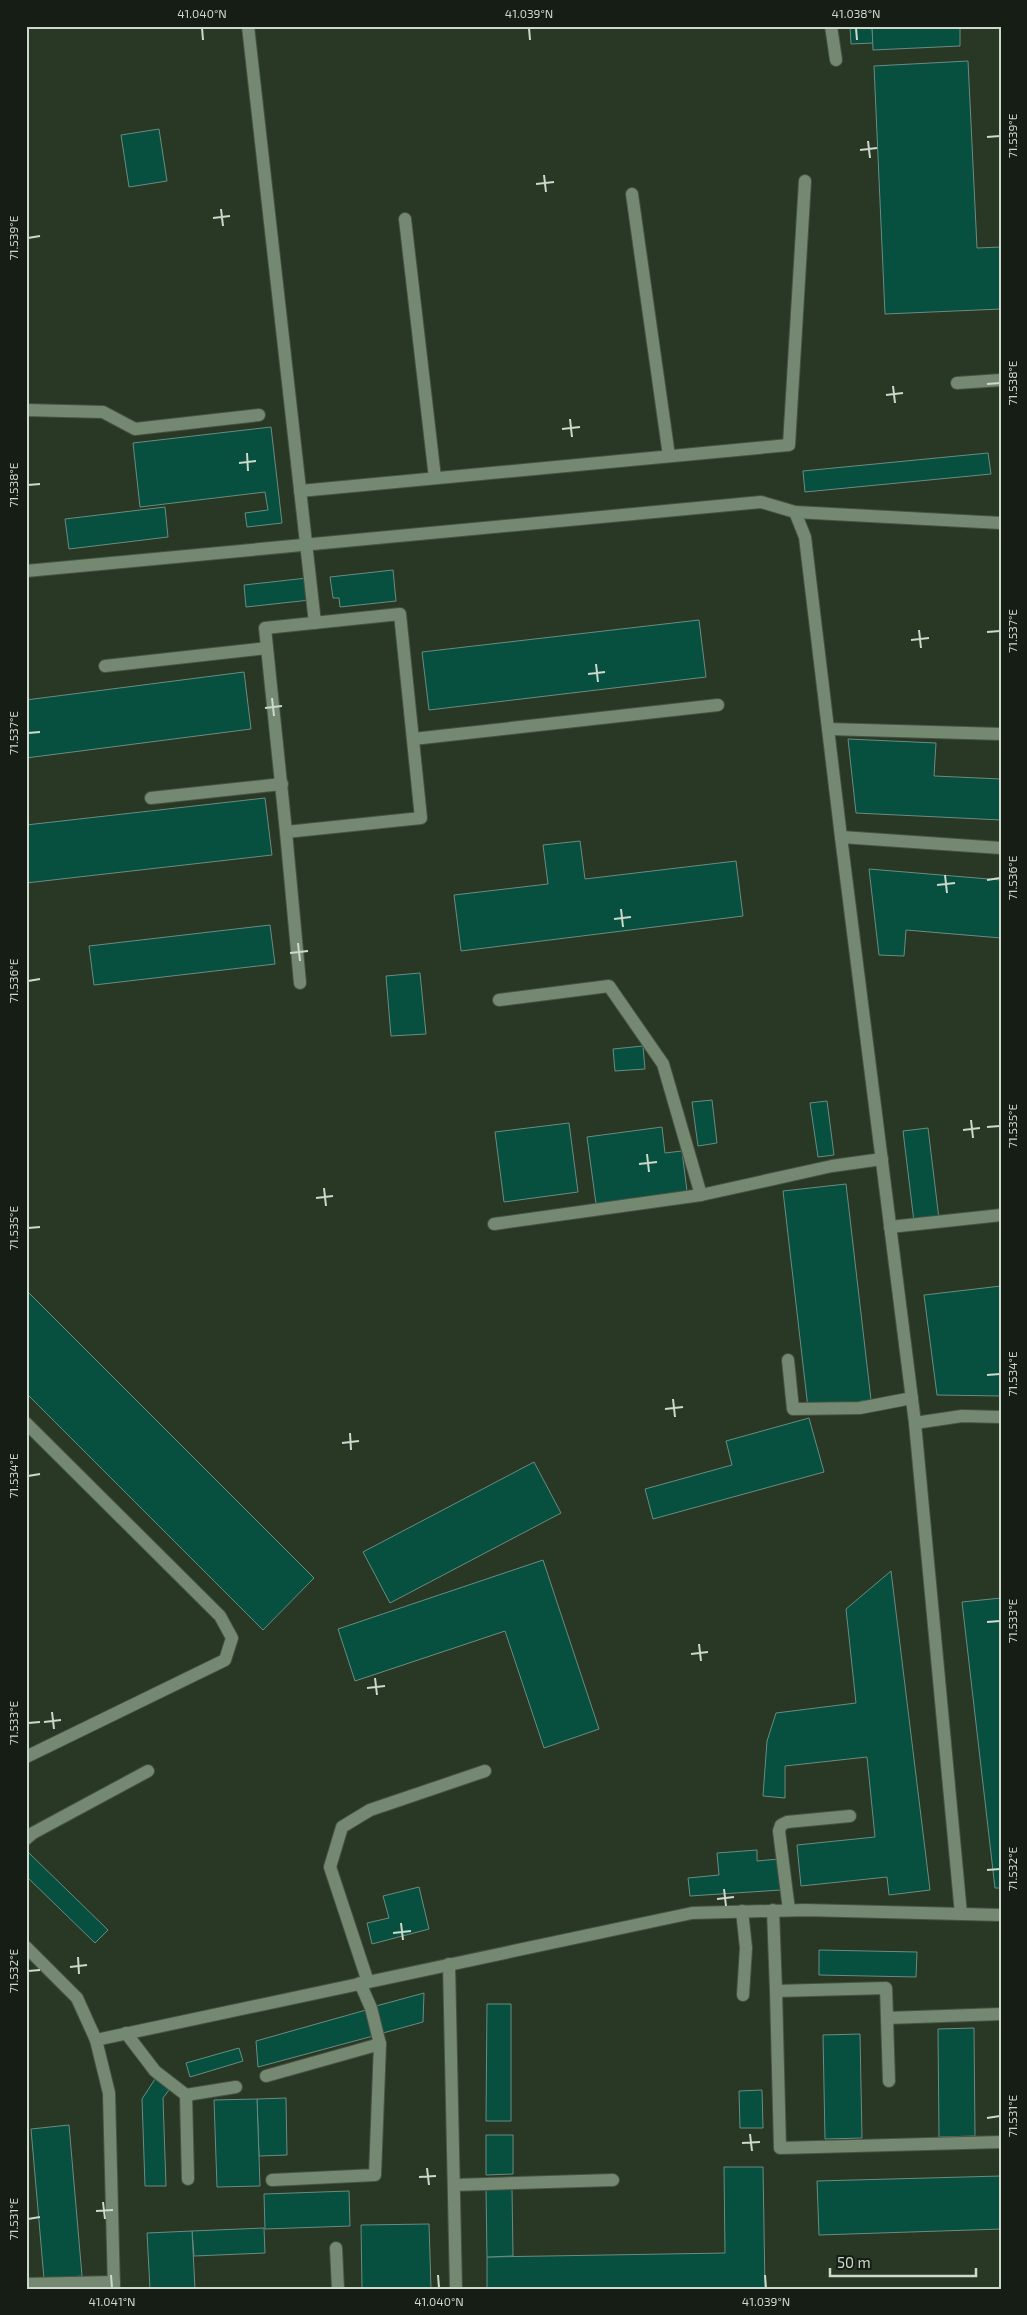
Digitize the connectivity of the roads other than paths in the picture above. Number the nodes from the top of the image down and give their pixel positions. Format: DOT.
graph roads {
  1 [pos="248,26"];
  2 [pos="831,26"];
  3 [pos="836,60"];
  4 [pos="805,181"];
  5 [pos="632,194"];
  6 [pos="405,219"];
  7 [pos="1001,380"];
  8 [pos="957,383"];
  9 [pos="26,410"];
  10 [pos="259,415"];
  11 [pos="669,456"];
  12 [pos="435,478"];
  13 [pos="300,490"];
  14 [pos="795,512"];
  15 [pos="1001,523"];
  16 [pos="306,545"];
  17 [pos="26,571"];
  18 [pos="315,623"];
  19 [pos="267,648"];
  20 [pos="105,666"];
  21 [pos="718,705"];
  22 [pos="828,730"];
  23 [pos="1001,734"];
  24 [pos="413,739"];
  25 [pos="282,784"];
  26 [pos="151,798"];
  27 [pos="286,832"];
  28 [pos="841,837"];
  29 [pos="1001,848"];
  30 [pos="300,983"];
  31 [pos="499,1000"];
  32 [pos="882,1159"];
  33 [pos="700,1194"];
  34 [pos="1001,1216"];
  35 [pos="494,1224"];
  36 [pos="890,1227"];
  37 [pos="788,1360"];
  38 [pos="912,1398"];
  39 [pos="1001,1417"];
  40 [pos="916,1422"];
  41 [pos="26,1423"];
  42 [pos="26,1757"];
  43 [pos="148,1771"];
  44 [pos="485,1771"];
  45 [pos="850,1816"];
  46 [pos="26,1840"];
  47 [pos="773,1910"];
  48 [pos="790,1910"];
  49 [pos="742,1911"];
  50 [pos="961,1914"];
  51 [pos="1001,1915"];
  52 [pos="26,1947"];
  53 [pos="450,1964"];
  54 [pos="364,1982"];
  55 [pos="776,1991"];
  56 [pos="743,1995"];
  57 [pos="1001,2014"];
  58 [pos="887,2018"];
  59 [pos="126,2033"];
  60 [pos="96,2040"];
  61 [pos="380,2044"];
  62 [pos="266,2076"];
  63 [pos="889,2082"];
  64 [pos="236,2088"];
  65 [pos="186,2096"];
  66 [pos="1001,2142"];
  67 [pos="188,2179"];
  68 [pos="272,2180"];
  69 [pos="613,2180"];
  70 [pos="454,2185"];
  71 [pos="336,2248"];
  72 [pos="26,2284"];
  73 [pos="114,2285"];
  74 [pos="338,2289"];
  75 [pos="456,2289"];
  1 -- 13 [label="street"];
  2 -- 3 [label="street"];
  4 -- 11 [label="street"];
  5 -- 11 [label="street"];
  6 -- 12 [label="street"];
  7 -- 8 [label="street"];
  9 -- 10 [label="street"];
  11 -- 12 [label="street"];
  12 -- 13 [label="street"];
  13 -- 16 [label="street"];
  14 -- 15 [label="street"];
  14 -- 16 [label="street"];
  14 -- 22 [label="street"];
  16 -- 17 [label="street"];
  16 -- 18 [label="street"];
  18 -- 19 [label="street"];
  18 -- 24 [label="street"];
  19 -- 20 [label="street"];
  19 -- 25 [label="street"];
  21 -- 24 [label="street"];
  22 -- 23 [label="street"];
  22 -- 28 [label="street"];
  24 -- 27 [label="street"];
  25 -- 26 [label="street"];
  25 -- 27 [label="street"];
  27 -- 30 [label="street"];
  28 -- 29 [label="street"];
  28 -- 32 [label="street"];
  31 -- 33 [label="street"];
  32 -- 33 [label="street"];
  32 -- 36 [label="street"];
  33 -- 35 [label="street"];
  34 -- 36 [label="street"];
  36 -- 38 [label="street"];
  37 -- 38 [label="street"];
  38 -- 40 [label="street"];
  39 -- 40 [label="street"];
  40 -- 50 [label="street"];
  41 -- 42 [label="street"];
  43 -- 46 [label="street"];
  44 -- 54 [label="street"];
  45 -- 48 [label="street"];
  47 -- 48 [label="street"];
  47 -- 49 [label="street"];
  47 -- 55 [label="street"];
  48 -- 50 [label="street"];
  49 -- 53 [label="street"];
  49 -- 56 [label="street"];
  50 -- 51 [label="street"];
  52 -- 60 [label="street"];
  53 -- 54 [label="street"];
  53 -- 70 [label="street"];
  54 -- 59 [label="street"];
  54 -- 61 [label="street"];
  55 -- 58 [label="street"];
  55 -- 66 [label="street"];
  57 -- 58 [label="street"];
  58 -- 63 [label="street"];
  59 -- 60 [label="street"];
  59 -- 65 [label="street"];
  60 -- 73 [label="street"];
  61 -- 62 [label="street"];
  61 -- 68 [label="street"];
  64 -- 65 [label="street"];
  65 -- 67 [label="street"];
  69 -- 70 [label="street"];
  70 -- 75 [label="street"];
  71 -- 74 [label="street"];
  72 -- 73 [label="street"];
}
